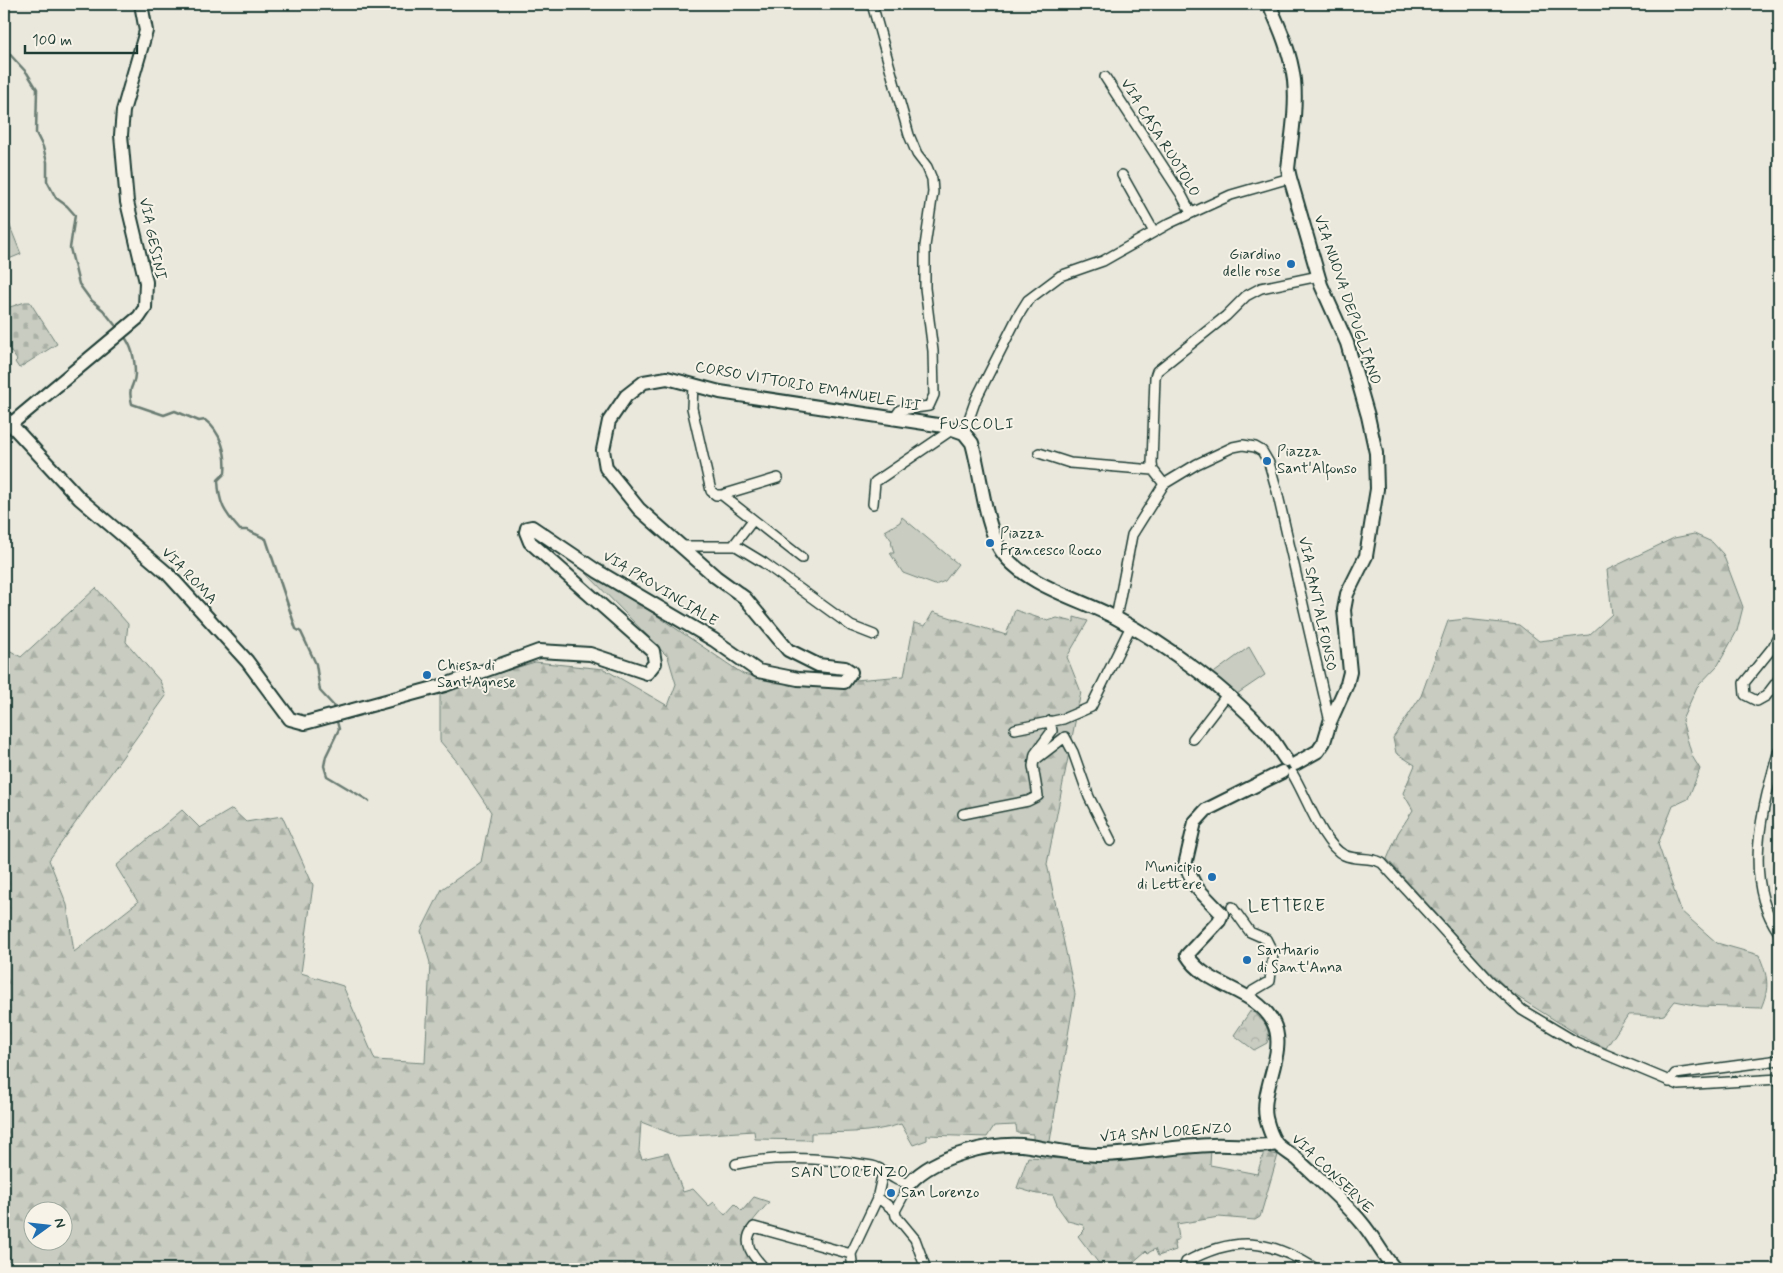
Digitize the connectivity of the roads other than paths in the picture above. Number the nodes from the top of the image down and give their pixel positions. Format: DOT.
graph roads {
  1 [pos="141,4"];
  2 [pos="872,4"];
  3 [pos="1269,4"];
  4 [pos="1105,77"];
  5 [pos="1122,176"];
  6 [pos="1290,178"];
  7 [pos="1191,213"];
  8 [pos="1154,232"];
  9 [pos="1319,276"];
  10 [pos="644,382"];
  11 [pos="693,385"];
  12 [pos="7,420"];
  13 [pos="894,420"];
  14 [pos="958,431"];
  15 [pos="1039,453"];
  16 [pos="1153,470"];
  17 [pos="778,478"];
  18 [pos="1164,484"];
  19 [pos="722,495"];
  20 [pos="873,504"];
  21 [pos="754,520"];
  22 [pos="681,546"];
  23 [pos="733,546"];
  24 [pos="802,558"];
  25 [pos="1116,618"];
  26 [pos="1131,626"];
  27 [pos="874,635"];
  28 [pos="1779,635"];
  29 [pos="1779,679"];
  30 [pos="1226,696"];
  31 [pos="358,710"];
  32 [pos="1050,721"];
  33 [pos="1330,722"];
  34 [pos="1015,729"];
  35 [pos="1193,740"];
  36 [pos="1779,750"];
  37 [pos="1036,760"];
  38 [pos="1289,768"];
  39 [pos="963,814"];
  40 [pos="1111,841"];
  41 [pos="1227,911"];
  42 [pos="1779,933"];
  43 [pos="1248,998"];
  44 [pos="1779,1060"];
  45 [pos="1779,1078"];
  46 [pos="1669,1082"];
  47 [pos="1277,1144"];
  48 [pos="736,1164"];
  49 [pos="883,1172"];
  50 [pos="910,1183"];
  51 [pos="878,1197"];
  52 [pos="895,1210"];
  53 [pos="851,1254"];
  54 [pos="765,1269"];
  55 [pos="853,1269"];
  56 [pos="926,1269"];
  57 [pos="1184,1269"];
  58 [pos="1316,1269"];
  59 [pos="1395,1269"];
  1 -- 12 [label="street, VIA GESINI"];
  2 -- 13 [label="street"];
  3 -- 6 [label="street, VIA NUOVA DEPUGLIANO"];
  4 -- 7 [label="street, VIA CASA RUOTOLO"];
  5 -- 8 [label="street"];
  6 -- 7 [label="street, VIA CASA RUOTOLO"];
  6 -- 9 [label="street, VIA NUOVA DEPUGLIANO"];
  7 -- 8 [label="street, VIA CASA RUOTOLO"];
  8 -- 14 [label="street, VIA CASA RUOTOLO"];
  9 -- 16 [label="street"];
  9 -- 33 [label="street, VIA NUOVA DEPUGLIANO"];
  10 -- 11 [label="street, CORSO VITTORIO EMANUELE III"];
  10 -- 22 [label="street, VIA PROVINCIALE"];
  11 -- 13 [label="street, CORSO VITTORIO EMANUELE III"];
  11 -- 19 [label="street"];
  12 -- 31 [label="street, VIA ROMA"];
  13 -- 14 [label="street, CORSO VITTORIO EMANUELE III"];
  14 -- 20 [label="street"];
  14 -- 25 [label="street"];
  15 -- 16 [label="street"];
  16 -- 18 [label="street"];
  17 -- 19 [label="street"];
  18 -- 25 [label="street"];
  18 -- 33 [label="street, VIA SANT'ALFONSO"];
  19 -- 21 [label="street"];
  21 -- 23 [label="street"];
  21 -- 24 [label="street"];
  22 -- 23 [label="street"];
  22 -- 31 [label="street, VIA PROVINCIALE"];
  23 -- 27 [label="street"];
  25 -- 26 [label="street"];
  26 -- 30 [label="street"];
  26 -- 32 [label="street"];
  28 -- 29 [label="street"];
  30 -- 35 [label="street"];
  30 -- 38 [label="street"];
  32 -- 34 [label="street"];
  32 -- 37 [label="street"];
  33 -- 38 [label="street, VIA NUOVA DEPUGLIANO"];
  36 -- 42 [label="street"];
  37 -- 39 [label="street"];
  37 -- 40 [label="street"];
  38 -- 41 [label="street"];
  38 -- 46 [label="street"];
  41 -- 43 [label="street"];
  41 -- 43 [label="street, VIA CONSERVE"];
  43 -- 47 [label="street, VIA CONSERVE"];
  44 -- 46 [label="street"];
  45 -- 46 [label="street"];
  47 -- 50 [label="street, VIA SAN LORENZO"];
  47 -- 59 [label="street, VIA CONSERVE"];
  48 -- 49 [label="street"];
  49 -- 50 [label="street"];
  49 -- 51 [label="street"];
  50 -- 52 [label="street, VIA SAN LORENZO"];
  51 -- 52 [label="street"];
  51 -- 53 [label="street"];
  52 -- 56 [label="street"];
  53 -- 54 [label="street"];
  53 -- 55 [label="street"];
  57 -- 58 [label="street"];
}
